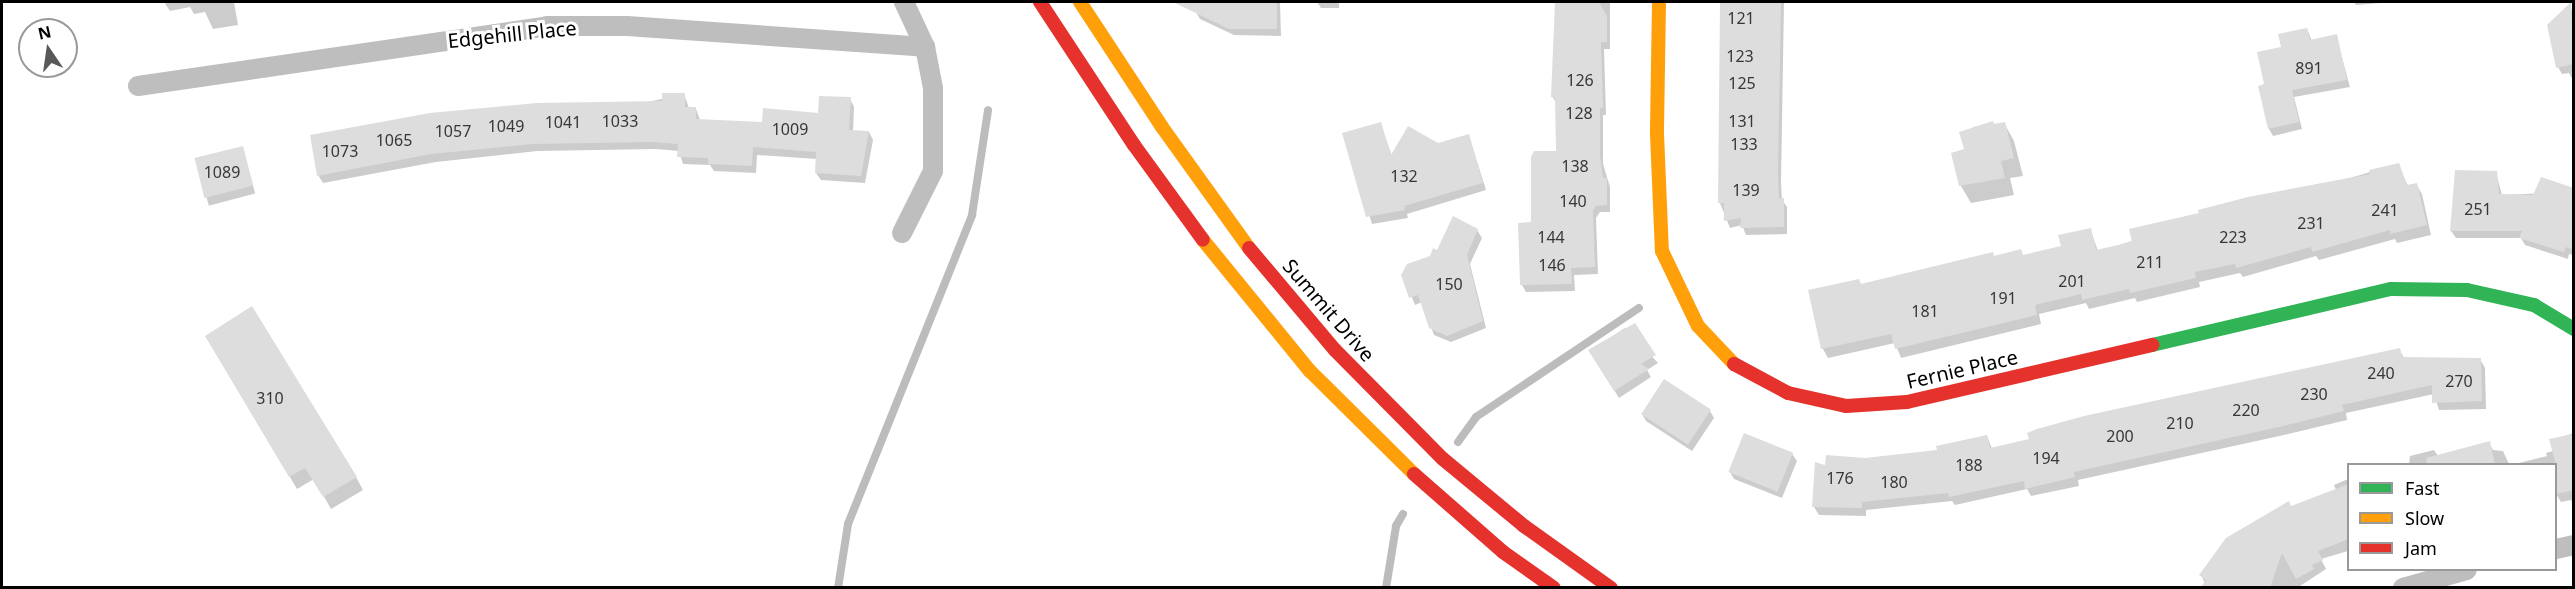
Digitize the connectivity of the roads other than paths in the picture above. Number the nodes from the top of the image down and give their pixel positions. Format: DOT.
graph roads {
  1 [pos="904,2"];
  2 [pos="1040,2"];
  3 [pos="1080,2"];
  4 [pos="1659,2"];
  5 [pos="925,46"];
  6 [pos="138,86"];
  7 [pos="902,233"];
  8 [pos="2574,329"];
  9 [pos="2574,545"];
  10 [pos="2557,549"];
  11 [pos="2463,571"];
  12 [pos="1554,588"];
  13 [pos="1611,588"];
  14 [pos="2403,588"];
  1 -- 5 [label="street"];
  2 -- 12 [label="main road"];
  3 -- 13 [label="main road, Summit Drive"];
  4 -- 8 [label="main road, Fernie Place"];
  5 -- 6 [label="street, Edgehill Place"];
  5 -- 7 [label="street"];
  9 -- 10 [label="street"];
  11 -- 14 [label="street"];
}
